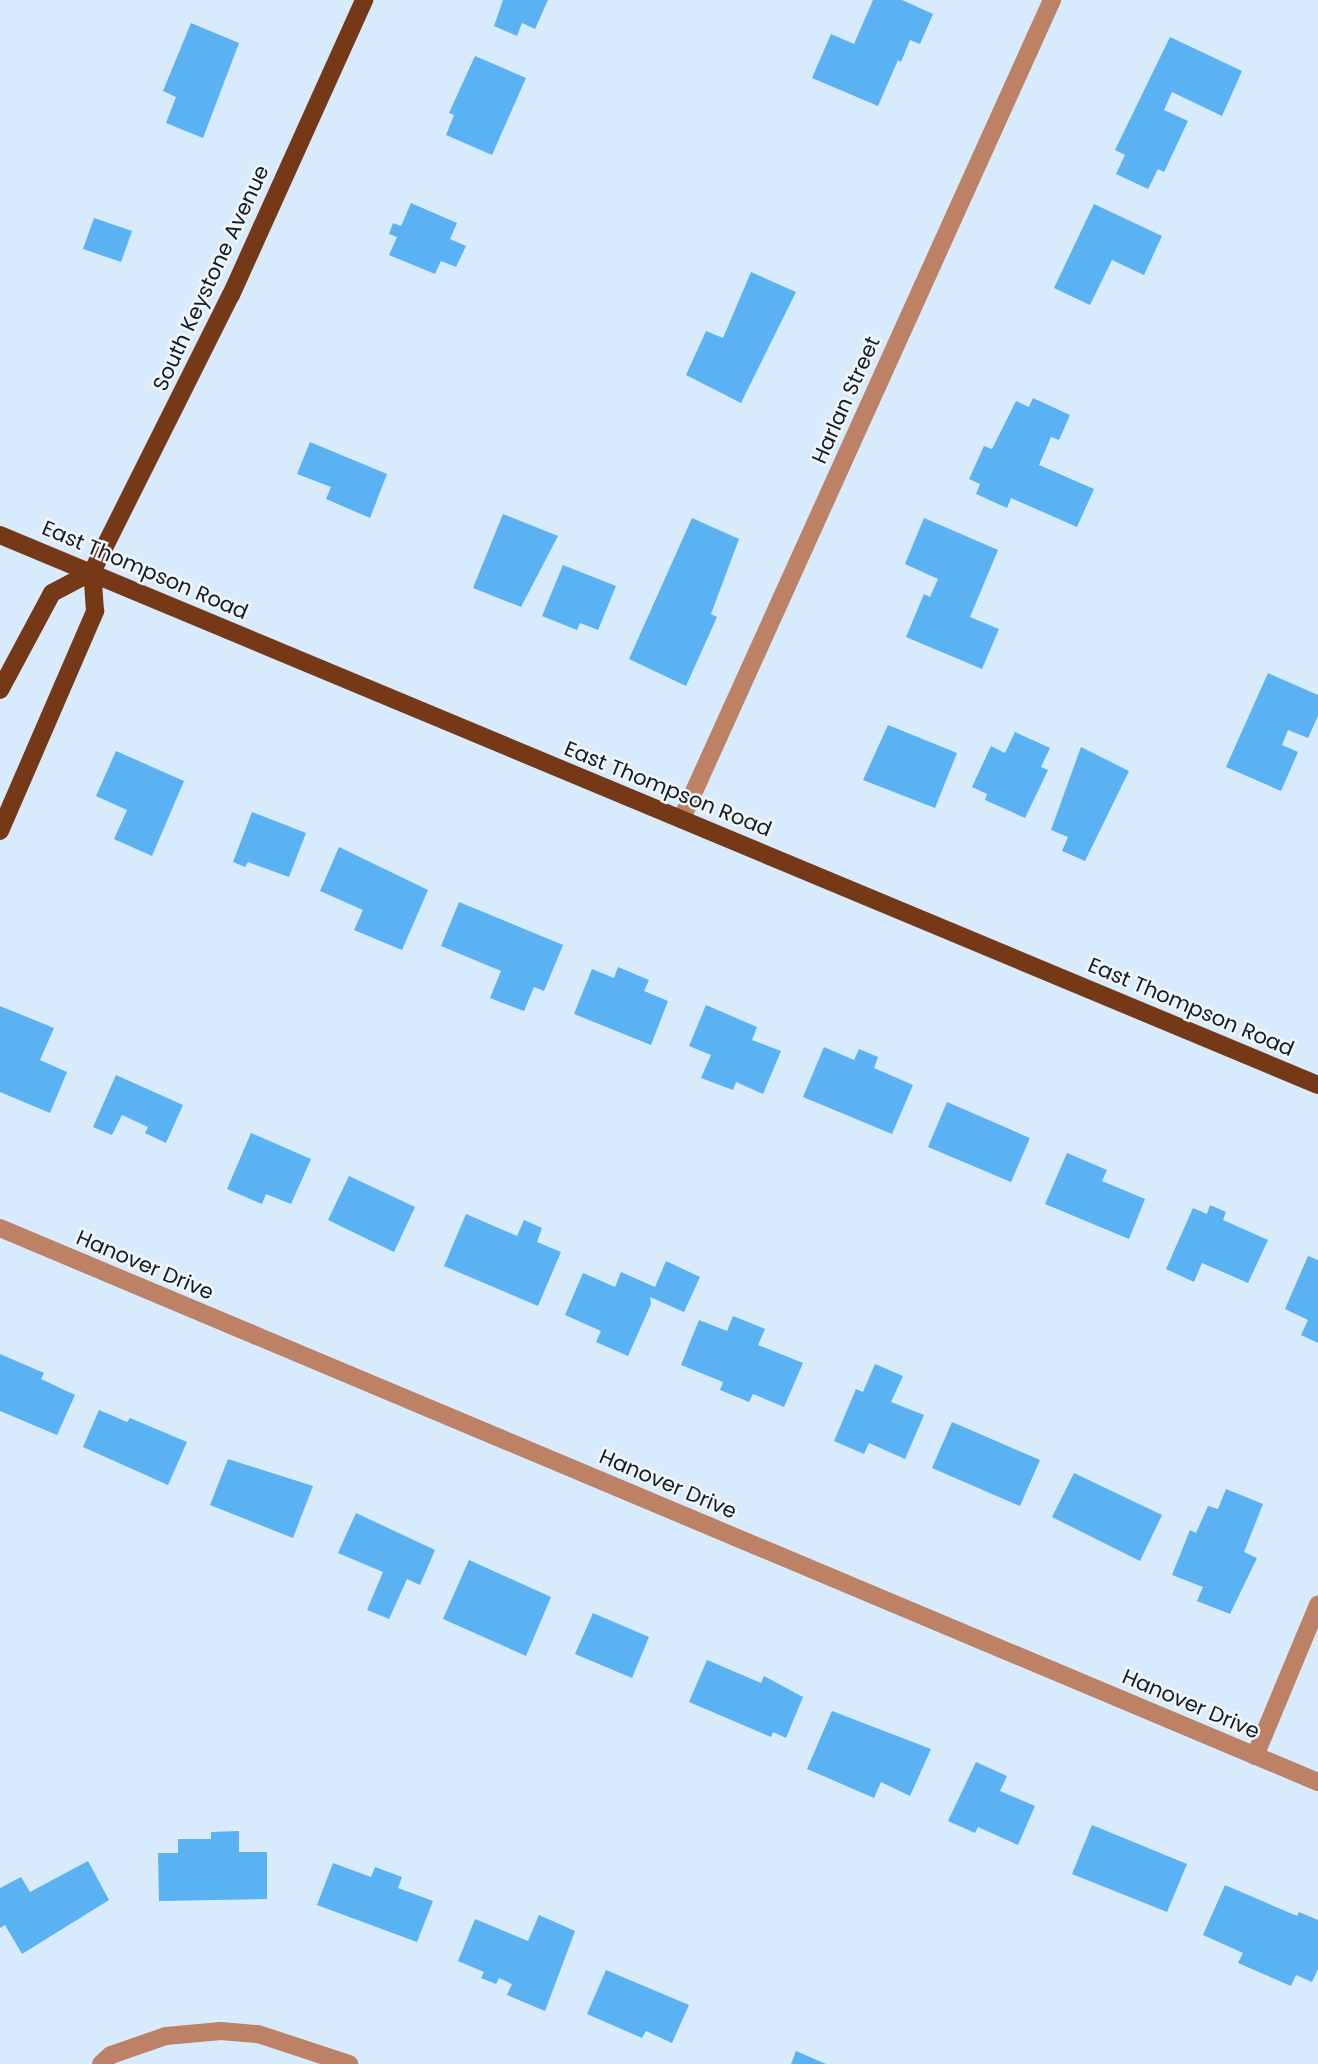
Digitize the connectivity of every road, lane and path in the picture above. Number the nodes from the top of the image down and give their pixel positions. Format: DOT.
graph roads {
  1 [pos="364,0"];
  2 [pos="1052,0"];
  3 [pos="0,535"];
  4 [pos="92,572"];
  5 [pos="0,690"];
  6 [pos="682,818"];
  7 [pos="0,831"];
  8 [pos="1318,1085"];
  9 [pos="0,1228"];
  10 [pos="1318,1605"];
  11 [pos="1255,1756"];
  12 [pos="1318,1783"];
  13 [pos="101,2064"];
  14 [pos="349,2064"];
  1 -- 4 [label="main road, South Keystone Avenue"];
  2 -- 6 [label="street, Harlan Street"];
  3 -- 4 [label="main road, East Thompson Road"];
  4 -- 5 [label="main road"];
  4 -- 6 [label="main road, East Thompson Road"];
  4 -- 7 [label="main road, South Keystone Avenue"];
  6 -- 8 [label="main road, East Thompson Road"];
  9 -- 11 [label="street, Hanover Drive"];
  10 -- 11 [label="street"];
  11 -- 12 [label="street, Hanover Drive"];
  13 -- 14 [label="street"];
}
